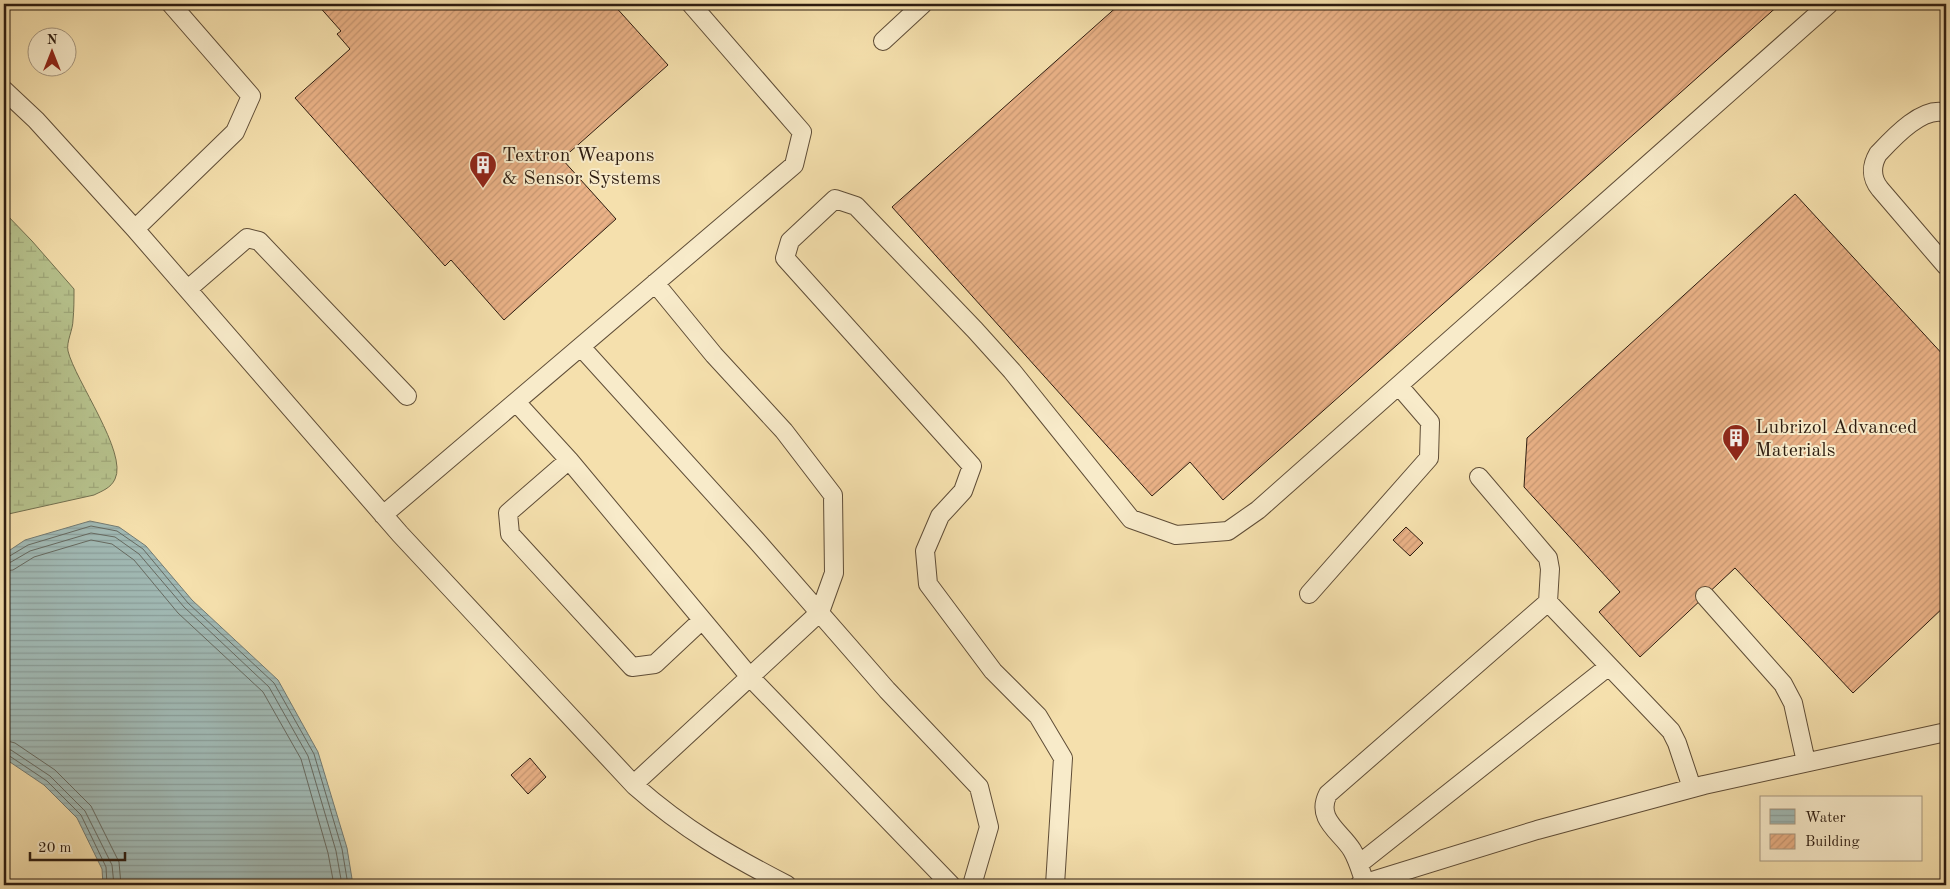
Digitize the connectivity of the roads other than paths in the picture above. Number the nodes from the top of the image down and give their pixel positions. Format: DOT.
graph roads {
  1 [pos="171,4"];
  2 [pos="691,4"];
  3 [pos="923,4"];
  4 [pos="1829,4"];
  5 [pos="883,41"];
  6 [pos="4,90"];
  7 [pos="1946,113"];
  8 [pos="135,229"];
  9 [pos="1946,266"];
  10 [pos="655,283"];
  11 [pos="188,289"];
  12 [pos="581,347"];
  13 [pos="1398,386"];
  14 [pos="408,396"];
  15 [pos="516,402"];
  16 [pos="569,460"];
  17 [pos="1479,477"];
  18 [pos="383,515"];
  19 [pos="1309,594"];
  20 [pos="1705,596"];
  21 [pos="1548,602"];
  22 [pos="820,612"];
  23 [pos="702,620"];
  24 [pos="1609,666"];
  25 [pos="750,677"];
  26 [pos="1946,732"];
  27 [pos="1806,762"];
  28 [pos="634,784"];
  29 [pos="1692,788"];
  30 [pos="1359,864"];
  31 [pos="1362,884"];
  32 [pos="787,885"];
  33 [pos="951,885"];
  34 [pos="972,885"];
  35 [pos="1055,885"];
  1 -- 8 [label="lane"];
  2 -- 10 [label="lane"];
  3 -- 5 [label="lane"];
  4 -- 13 [label="lane"];
  6 -- 8 [label="lane"];
  7 -- 9 [label="lane"];
  8 -- 11 [label="lane"];
  10 -- 12 [label="lane"];
  10 -- 22 [label="lane"];
  11 -- 14 [label="lane"];
  11 -- 18 [label="lane"];
  12 -- 15 [label="lane"];
  12 -- 22 [label="lane"];
  13 -- 19 [label="lane"];
  13 -- 35 [label="lane"];
  15 -- 16 [label="lane"];
  15 -- 18 [label="lane"];
  16 -- 23 [label="lane"];
  16 -- 23 [label="lane"];
  17 -- 21 [label="lane"];
  18 -- 28 [label="lane"];
  20 -- 27 [label="lane"];
  21 -- 24 [label="lane"];
  21 -- 30 [label="lane"];
  22 -- 25 [label="lane"];
  22 -- 34 [label="lane"];
  23 -- 25 [label="lane"];
  24 -- 29 [label="lane"];
  24 -- 30 [label="lane"];
  25 -- 28 [label="lane"];
  25 -- 33 [label="lane"];
  26 -- 27 [label="lane"];
  27 -- 29 [label="lane"];
  28 -- 32 [label="lane"];
  29 -- 31 [label="lane"];
  30 -- 31 [label="lane"];
}
